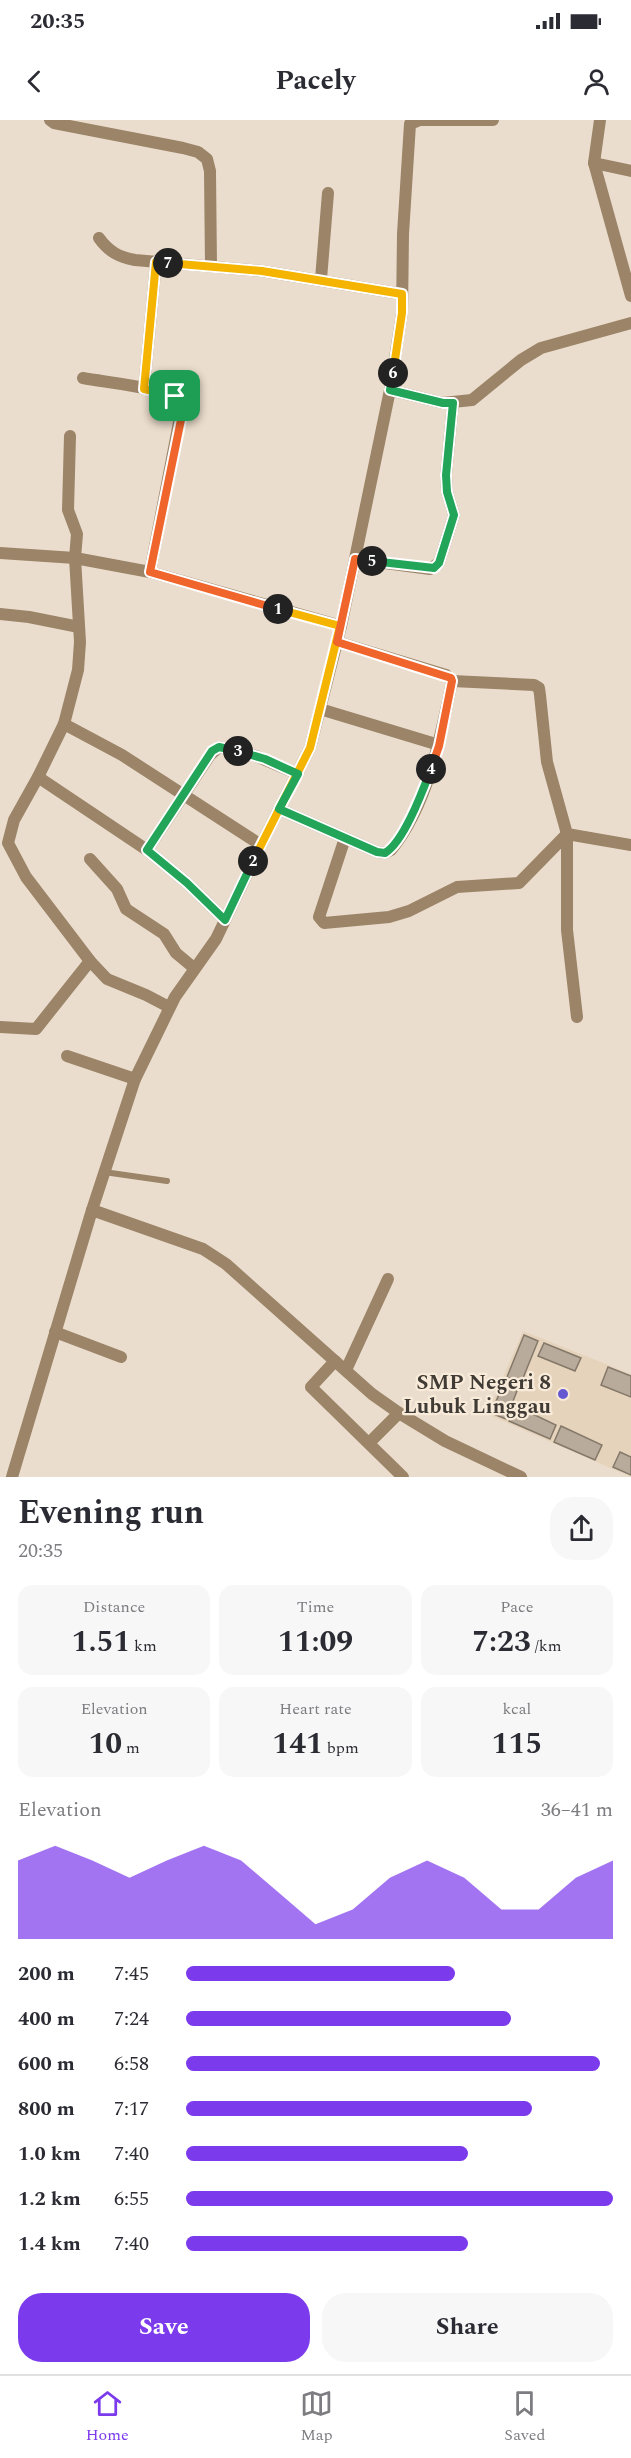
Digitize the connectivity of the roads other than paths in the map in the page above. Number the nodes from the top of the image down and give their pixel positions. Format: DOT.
graph roads {
  1 [pos="50,120"];
  2 [pos="493,120"];
  3 [pos="600,120"];
  4 [pos="594,163"];
  5 [pos="631,171"];
  6 [pos="328,193"];
  7 [pos="99,238"];
  8 [pos="156,262"];
  9 [pos="211,266"];
  10 [pos="321,279"];
  11 [pos="402,294"];
  12 [pos="631,296"];
  13 [pos="631,323"];
  14 [pos="83,378"];
  15 [pos="144,389"];
  16 [pos="390,390"];
  17 [pos="453,403"];
  18 [pos="69,436"];
  19 [pos="0,553"];
  20 [pos="75,558"];
  21 [pos="355,559"];
  22 [pos="150,572"];
  23 [pos="0,614"];
  24 [pos="340,626"];
  25 [pos="79,627"];
  26 [pos="337,642"];
  27 [pos="452,681"];
  28 [pos="320,709"];
  29 [pos="64,724"];
  30 [pos="439,746"];
  31 [pos="298,774"];
  32 [pos="38,777"];
  33 [pos="184,795"];
  34 [pos="279,809"];
  35 [pos="567,834"];
  36 [pos="345,838"];
  37 [pos="261,845"];
  38 [pos="631,845"];
  39 [pos="147,850"];
  40 [pos="90,859"];
  41 [pos="225,920"];
  42 [pos="90,961"];
  43 [pos="194,968"];
  44 [pos="169,1007"];
  45 [pos="577,1017"];
  46 [pos="0,1028"];
  47 [pos="67,1056"];
  48 [pos="135,1079"];
  49 [pos="104,1172"];
  50 [pos="167,1181"];
  51 [pos="92,1210"];
  52 [pos="388,1279"];
  53 [pos="55,1332"];
  54 [pos="121,1357"];
  55 [pos="335,1360"];
  56 [pos="346,1370"];
  57 [pos="399,1413"];
  58 [pos="370,1442"];
  59 [pos="12,1477"];
  60 [pos="403,1477"];
  61 [pos="522,1477"];
  1 -- 9 [label="street"];
  2 -- 11 [label="street"];
  3 -- 4 [label="street"];
  4 -- 5 [label="street"];
  4 -- 12 [label="street"];
  6 -- 10 [label="street"];
  7 -- 8 [label="street"];
  8 -- 9 [label="street"];
  8 -- 15 [label="street"];
  9 -- 10 [label="street"];
  10 -- 11 [label="street"];
  11 -- 16 [label="street"];
  13 -- 17 [label="street"];
  14 -- 15 [label="street"];
  15 -- 22 [label="street"];
  16 -- 17 [label="street"];
  16 -- 21 [label="street"];
  17 -- 21 [label="street"];
  18 -- 20 [label="street"];
  19 -- 20 [label="street"];
  20 -- 22 [label="street"];
  20 -- 25 [label="street"];
  21 -- 24 [label="street"];
  22 -- 24 [label="street"];
  23 -- 25 [label="street"];
  24 -- 26 [label="street"];
  25 -- 29 [label="street"];
  26 -- 27 [label="street"];
  26 -- 28 [label="street"];
  27 -- 30 [label="street"];
  27 -- 35 [label="street"];
  28 -- 30 [label="street"];
  28 -- 31 [label="street"];
  29 -- 32 [label="street"];
  29 -- 33 [label="street"];
  30 -- 36 [label="street"];
  31 -- 33 [label="street"];
  31 -- 34 [label="street"];
  32 -- 39 [label="street"];
  32 -- 42 [label="street"];
  33 -- 37 [label="street"];
  33 -- 39 [label="street"];
  34 -- 36 [label="street"];
  34 -- 37 [label="street"];
  35 -- 36 [label="street"];
  35 -- 38 [label="street"];
  35 -- 45 [label="street"];
  37 -- 41 [label="street"];
  39 -- 41 [label="street"];
  40 -- 43 [label="street"];
  41 -- 43 [label="street"];
  42 -- 44 [label="street"];
  42 -- 46 [label="street"];
  43 -- 44 [label="street"];
  44 -- 48 [label="street"];
  47 -- 48 [label="street"];
  48 -- 49 [label="street"];
  49 -- 50 [label="lane"];
  49 -- 51 [label="street"];
  51 -- 53 [label="street"];
  51 -- 55 [label="street"];
  52 -- 56 [label="street"];
  53 -- 54 [label="street"];
  53 -- 59 [label="street"];
  55 -- 56 [label="street"];
  55 -- 58 [label="street"];
  56 -- 57 [label="street"];
  57 -- 58 [label="street"];
  57 -- 61 [label="street"];
  58 -- 60 [label="street"];
}
